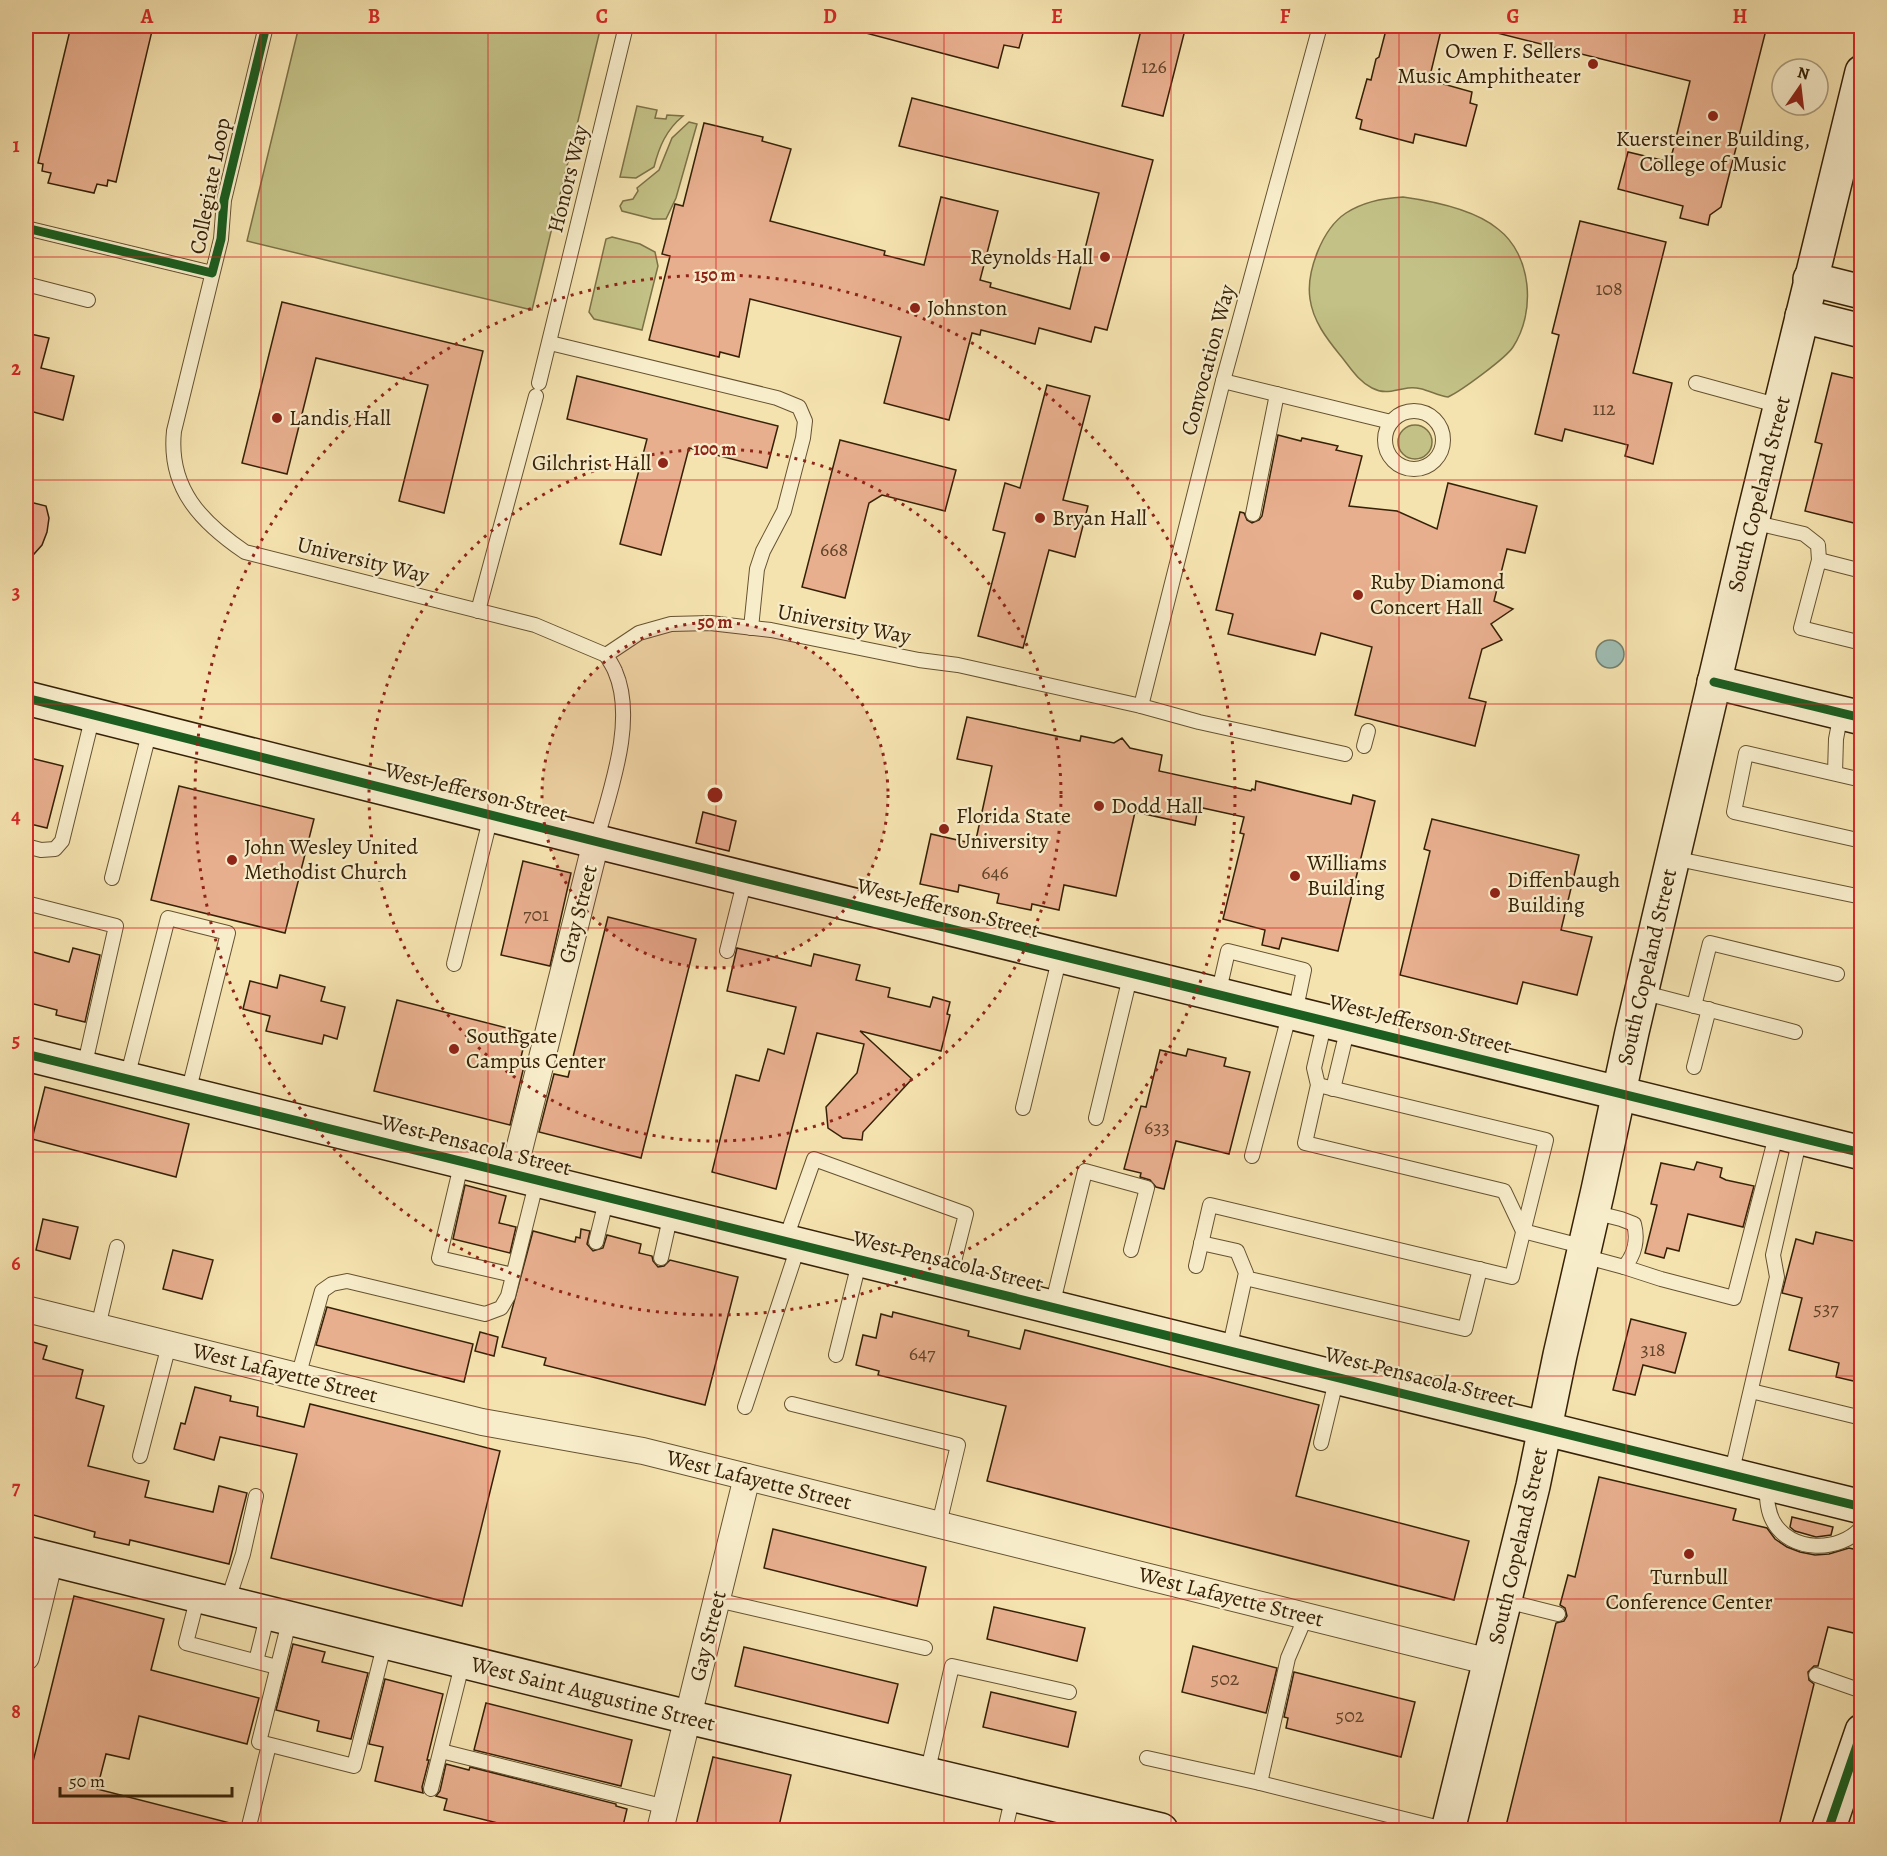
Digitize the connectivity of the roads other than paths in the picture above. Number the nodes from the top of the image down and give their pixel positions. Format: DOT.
graph roads {
  1 [pos="266,26"];
  2 [pos="626,26"];
  3 [pos="1320,26"];
  4 [pos="1862,72"];
  5 [pos="26,228"];
  6 [pos="212,273"];
  7 [pos="1810,279"];
  8 [pos="26,284"];
  9 [pos="1862,292"];
  10 [pos="88,300"];
  11 [pos="1802,316"];
  12 [pos="1862,331"];
  13 [pos="550,343"];
  14 [pos="1224,381"];
  15 [pos="1696,383"];
  16 [pos="1277,394"];
  17 [pos="1780,406"];
  18 [pos="1391,422"];
  19 [pos="174,431"];
  20 [pos="1253,514"];
  21 [pos="1752,522"];
  22 [pos="1819,560"];
  23 [pos="1862,571"];
  24 [pos="478,611"];
  25 [pos="751,628"];
  26 [pos="1862,643"];
  27 [pos="606,655"];
  28 [pos="1714,682"];
  29 [pos="26,698"];
  30 [pos="1141,706"];
  31 [pos="93,716"];
  32 [pos="1851,716"];
  33 [pos="150,730"];
  34 [pos="1368,731"];
  35 [pos="1364,746"];
  36 [pos="1345,754"];
  37 [pos="1835,773"];
  38 [pos="1862,780"];
  39 [pos="491,816"];
  40 [pos="1862,841"];
  41 [pos="596,842"];
  42 [pos="26,846"];
  43 [pos="1673,858"];
  44 [pos="112,878"];
  45 [pos="745,879"];
  46 [pos="1862,897"];
  47 [pos="26,903"];
  48 [pos="727,951"];
  49 [pos="1060,956"];
  50 [pos="454,964"];
  51 [pos="1131,973"];
  52 [pos="1837,974"];
  53 [pos="1641,992"];
  54 [pos="1218,995"];
  55 [pos="1694,1006"];
  56 [pos="1709,1009"];
  57 [pos="1314,1018"];
  58 [pos="1795,1032"];
  59 [pos="26,1054"];
  60 [pos="1694,1067"];
  61 [pos="84,1068"];
  62 [pos="127,1078"];
  63 [pos="1318,1085"];
  64 [pos="1333,1089"];
  65 [pos="188,1093"];
  66 [pos="1618,1093"];
  67 [pos="1023,1108"];
  68 [pos="1096,1118"];
  69 [pos="1789,1135"];
  70 [pos="1862,1153"];
  71 [pos="1252,1156"];
  72 [pos="462,1161"];
  73 [pos="525,1177"];
  74 [pos="607,1197"];
  75 [pos="1593,1212"];
  76 [pos="679,1215"];
  77 [pos="1523,1232"];
  78 [pos="596,1242"];
  79 [pos="792,1242"];
  80 [pos="1201,1243"];
  81 [pos="117,1247"];
  82 [pos="1131,1250"];
  83 [pos="1584,1251"];
  84 [pos="661,1258"];
  85 [pos="860,1259"];
  86 [pos="1196,1266"];
  87 [pos="1624,1267"];
  88 [pos="1480,1269"];
  89 [pos="513,1275"];
  90 [pos="1245,1278"];
  91 [pos="949,1281"];
  92 [pos="1052,1306"];
  93 [pos="26,1309"];
  94 [pos="98,1327"];
  95 [pos="170,1345"];
  96 [pos="1229,1350"];
  97 [pos="836,1355"];
  98 [pos="298,1377"];
  99 [pos="1337,1377"];
  100 [pos="1751,1391"];
  101 [pos="792,1404"];
  102 [pos="745,1407"];
  103 [pos="1862,1418"];
  104 [pos="1546,1428"];
  105 [pos="1321,1443"];
  106 [pos="140,1456"];
  107 [pos="1731,1475"];
  108 [pos="747,1477"];
  109 [pos="1765,1483"];
  110 [pos="256,1496"];
  111 [pos="1862,1507"];
  112 [pos="939,1524"];
  113 [pos="1862,1527"];
  114 [pos="38,1556"];
  115 [pos="213,1599"];
  116 [pos="717,1600"];
  117 [pos="1506,1601"];
  118 [pos="1558,1614"];
  119 [pos="279,1616"];
  120 [pos="1306,1616"];
  121 [pos="385,1642"];
  122 [pos="925,1648"];
  123 [pos="26,1650"];
  124 [pos="256,1661"];
  125 [pos="463,1661"];
  126 [pos="1490,1662"];
  127 [pos="278,1667"];
  128 [pos="1816,1676"];
  129 [pos="1862,1691"];
  130 [pos="1069,1692"];
  131 [pos="688,1717"];
  132 [pos="1862,1731"];
  133 [pos="269,1745"];
  134 [pos="441,1751"];
  135 [pos="1147,1758"];
  136 [pos="927,1774"];
  137 [pos="1260,1784"];
  138 [pos="431,1789"];
  139 [pos="1013,1795"];
  140 [pos="663,1819"];
  141 [pos="248,1830"];
  142 [pos="1005,1830"];
  143 [pos="1161,1830"];
  144 [pos="1448,1830"];
  145 [pos="1828,1830"];
  1 -- 6 [label="lane, Collegiate Loop"];
  2 -- 13 [label="lane, Honors Way"];
  3 -- 14 [label="lane, Convocation Way"];
  4 -- 7 [label="street, South Copeland Street"];
  5 -- 6 [label="lane, Collegiate Loop"];
  6 -- 19 [label="lane, Collegiate Loop"];
  7 -- 9 [label="street"];
  7 -- 11 [label="street, South Copeland Street"];
  8 -- 10 [label="lane"];
  11 -- 12 [label="street"];
  11 -- 17 [label="street, South Copeland Street"];
  13 -- 24 [label="lane, Honors Way"];
  13 -- 25 [label="lane"];
  14 -- 16 [label="lane"];
  14 -- 30 [label="lane, Convocation Way"];
  15 -- 17 [label="lane"];
  16 -- 18 [label="lane"];
  16 -- 20 [label="lane"];
  17 -- 21 [label="street, South Copeland Street"];
  18 -- 18 [label="lane"];
  19 -- 24 [label="lane, University Way"];
  21 -- 22 [label="lane"];
  21 -- 28 [label="street, South Copeland Street"];
  22 -- 23 [label="lane"];
  22 -- 26 [label="lane"];
  24 -- 27 [label="lane, University Way"];
  25 -- 27 [label="lane, University Way"];
  25 -- 30 [label="lane, University Way"];
  27 -- 41 [label="lane, Gray Street"];
  28 -- 32 [label="street"];
  28 -- 43 [label="street, South Copeland Street"];
  29 -- 31 [label="street, West Jefferson Street"];
  30 -- 36 [label="lane, University Way"];
  31 -- 33 [label="street, West Jefferson Street"];
  31 -- 42 [label="lane"];
  32 -- 37 [label="lane"];
  33 -- 39 [label="street, West Jefferson Street"];
  33 -- 44 [label="lane"];
  34 -- 35 [label="lane"];
  37 -- 38 [label="lane"];
  37 -- 40 [label="lane"];
  39 -- 41 [label="street, West Jefferson Street"];
  39 -- 50 [label="lane"];
  41 -- 45 [label="street, West Jefferson Street"];
  41 -- 73 [label="street, Gray Street"];
  43 -- 46 [label="lane"];
  43 -- 53 [label="street, South Copeland Street"];
  45 -- 48 [label="lane"];
  45 -- 49 [label="street, West Jefferson Street"];
  47 -- 61 [label="lane"];
  49 -- 51 [label="street, West Jefferson Street"];
  49 -- 67 [label="lane"];
  51 -- 54 [label="street, West Jefferson Street"];
  51 -- 68 [label="lane"];
  52 -- 55 [label="lane"];
  53 -- 55 [label="lane"];
  53 -- 66 [label="street, South Copeland Street"];
  54 -- 57 [label="street, West Jefferson Street"];
  54 -- 57 [label="lane"];
  55 -- 56 [label="lane"];
  56 -- 58 [label="lane"];
  56 -- 60 [label="lane"];
  57 -- 63 [label="lane"];
  57 -- 64 [label="lane"];
  57 -- 66 [label="street, West Jefferson Street"];
  57 -- 71 [label="lane"];
  59 -- 61 [label="street, West Pensacola Street"];
  61 -- 62 [label="street, West Pensacola Street"];
  62 -- 65 [label="street, West Pensacola Street"];
  62 -- 65 [label="lane"];
  63 -- 64 [label="lane"];
  63 -- 77 [label="lane"];
  64 -- 77 [label="lane"];
  65 -- 72 [label="street, West Pensacola Street"];
  66 -- 69 [label="street, West Jefferson Street"];
  66 -- 75 [label="street, South Copeland Street"];
  69 -- 70 [label="street, West Jefferson Street"];
  69 -- 87 [label="lane"];
  69 -- 100 [label="lane"];
  72 -- 73 [label="street, West Pensacola Street"];
  72 -- 89 [label="lane"];
  73 -- 74 [label="street, West Pensacola Street"];
  73 -- 89 [label="lane"];
  74 -- 76 [label="street, West Pensacola Street"];
  74 -- 78 [label="lane"];
  75 -- 83 [label="street, South Copeland Street"];
  75 -- 87 [label="lane"];
  76 -- 79 [label="street, West Pensacola Street"];
  76 -- 84 [label="lane"];
  77 -- 83 [label="lane"];
  77 -- 88 [label="lane"];
  79 -- 85 [label="street, West Pensacola Street"];
  79 -- 91 [label="lane"];
  79 -- 102 [label="lane"];
  80 -- 86 [label="lane"];
  80 -- 88 [label="lane"];
  80 -- 90 [label="lane"];
  81 -- 94 [label="lane"];
  82 -- 92 [label="lane"];
  83 -- 87 [label="lane"];
  83 -- 104 [label="street, South Copeland Street"];
  85 -- 91 [label="street, West Pensacola Street"];
  85 -- 97 [label="lane"];
  88 -- 90 [label="lane"];
  89 -- 98 [label="lane"];
  90 -- 96 [label="lane"];
  91 -- 92 [label="street, West Pensacola Street"];
  92 -- 96 [label="street, West Pensacola Street"];
  93 -- 94 [label="street, West Lafayette Street"];
  94 -- 95 [label="street, West Lafayette Street"];
  95 -- 98 [label="street, West Lafayette Street"];
  95 -- 106 [label="lane"];
  96 -- 99 [label="street, West Pensacola Street"];
  98 -- 108 [label="street, West Lafayette Street"];
  99 -- 104 [label="street, West Pensacola Street"];
  99 -- 105 [label="lane"];
  100 -- 103 [label="lane"];
  100 -- 107 [label="lane"];
  101 -- 112 [label="lane"];
  104 -- 107 [label="street, West Pensacola Street"];
  104 -- 117 [label="street, South Copeland Street"];
  107 -- 109 [label="street, West Pensacola Street"];
  108 -- 112 [label="street, West Lafayette Street"];
  108 -- 116 [label="street, Gay Street"];
  109 -- 111 [label="street, West Pensacola Street"];
  109 -- 113 [label="lane"];
  110 -- 115 [label="lane"];
  112 -- 120 [label="street, West Lafayette Street"];
  114 -- 115 [label="street, West Saint Augustine Street"];
  114 -- 123 [label="street"];
  115 -- 119 [label="street, West Saint Augustine Street"];
  115 -- 124 [label="lane"];
  116 -- 122 [label="lane"];
  116 -- 131 [label="street, Gay Street"];
  117 -- 118 [label="lane"];
  117 -- 126 [label="street, South Copeland Street"];
  119 -- 121 [label="street, West Saint Augustine Street"];
  119 -- 124 [label="lane"];
  119 -- 127 [label="lane"];
  120 -- 126 [label="street, West Lafayette Street"];
  120 -- 137 [label="lane"];
  121 -- 125 [label="street, West Saint Augustine Street"];
  121 -- 133 [label="lane"];
  124 -- 127 [label="lane"];
  125 -- 131 [label="street, West Saint Augustine Street"];
  125 -- 134 [label="lane"];
  126 -- 144 [label="street, South Copeland Street"];
  127 -- 133 [label="lane"];
  128 -- 129 [label="lane"];
  130 -- 136 [label="lane"];
  131 -- 136 [label="street, West Saint Augustine Street"];
  131 -- 140 [label="street, Gay Street"];
  132 -- 145 [label="street"];
  133 -- 141 [label="lane"];
  134 -- 138 [label="lane"];
  134 -- 140 [label="lane"];
  135 -- 137 [label="lane"];
  136 -- 139 [label="street, West Saint Augustine Street"];
  137 -- 144 [label="lane"];
  139 -- 142 [label="lane"];
  139 -- 143 [label="street, West Saint Augustine Street"];
}
